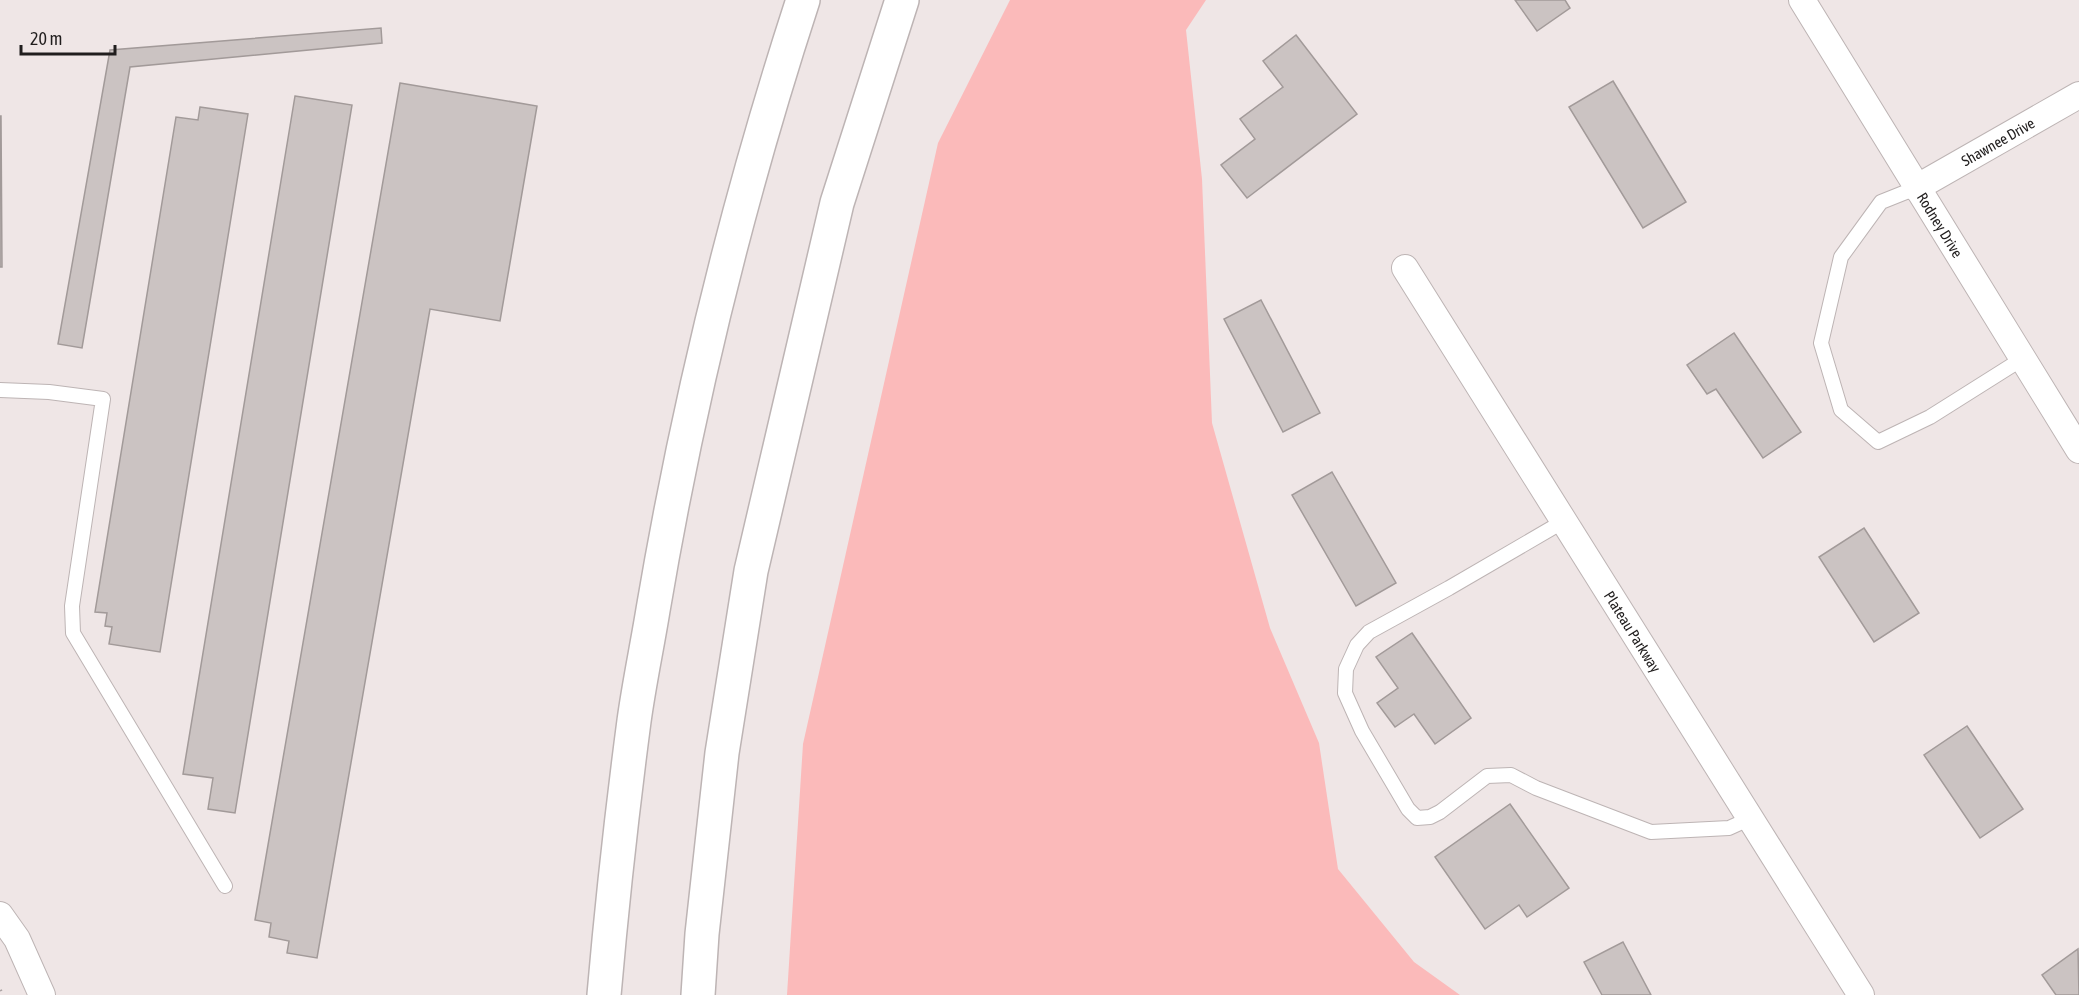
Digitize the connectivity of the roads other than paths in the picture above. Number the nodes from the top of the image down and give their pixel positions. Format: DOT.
graph roads {
  1 [pos="804,0"];
  2 [pos="902,0"];
  3 [pos="1802,0"];
  4 [pos="2079,95"];
  5 [pos="1917,188"];
  6 [pos="1406,268"];
  7 [pos="2022,358"];
  8 [pos="0,390"];
  9 [pos="2079,450"];
  10 [pos="1564,520"];
  11 [pos="1750,818"];
  12 [pos="225,886"];
  13 [pos="0,915"];
  14 [pos="42,995"];
  15 [pos="604,995"];
  16 [pos="698,995"];
  17 [pos="1861,995"];
  1 -- 15 [label="highway"];
  2 -- 16 [label="highway"];
  3 -- 5 [label="street, Rodney Drive"];
  4 -- 5 [label="street, Shawnee Drive"];
  5 -- 7 [label="street, Rodney Drive"];
  5 -- 7 [label="lane"];
  6 -- 10 [label="street, Plateau Parkway"];
  7 -- 9 [label="street, Rodney Drive"];
  8 -- 12 [label="lane"];
  10 -- 11 [label="street, Plateau Parkway"];
  10 -- 11 [label="lane"];
  11 -- 17 [label="street, Plateau Parkway"];
  13 -- 14 [label="street"];
}
